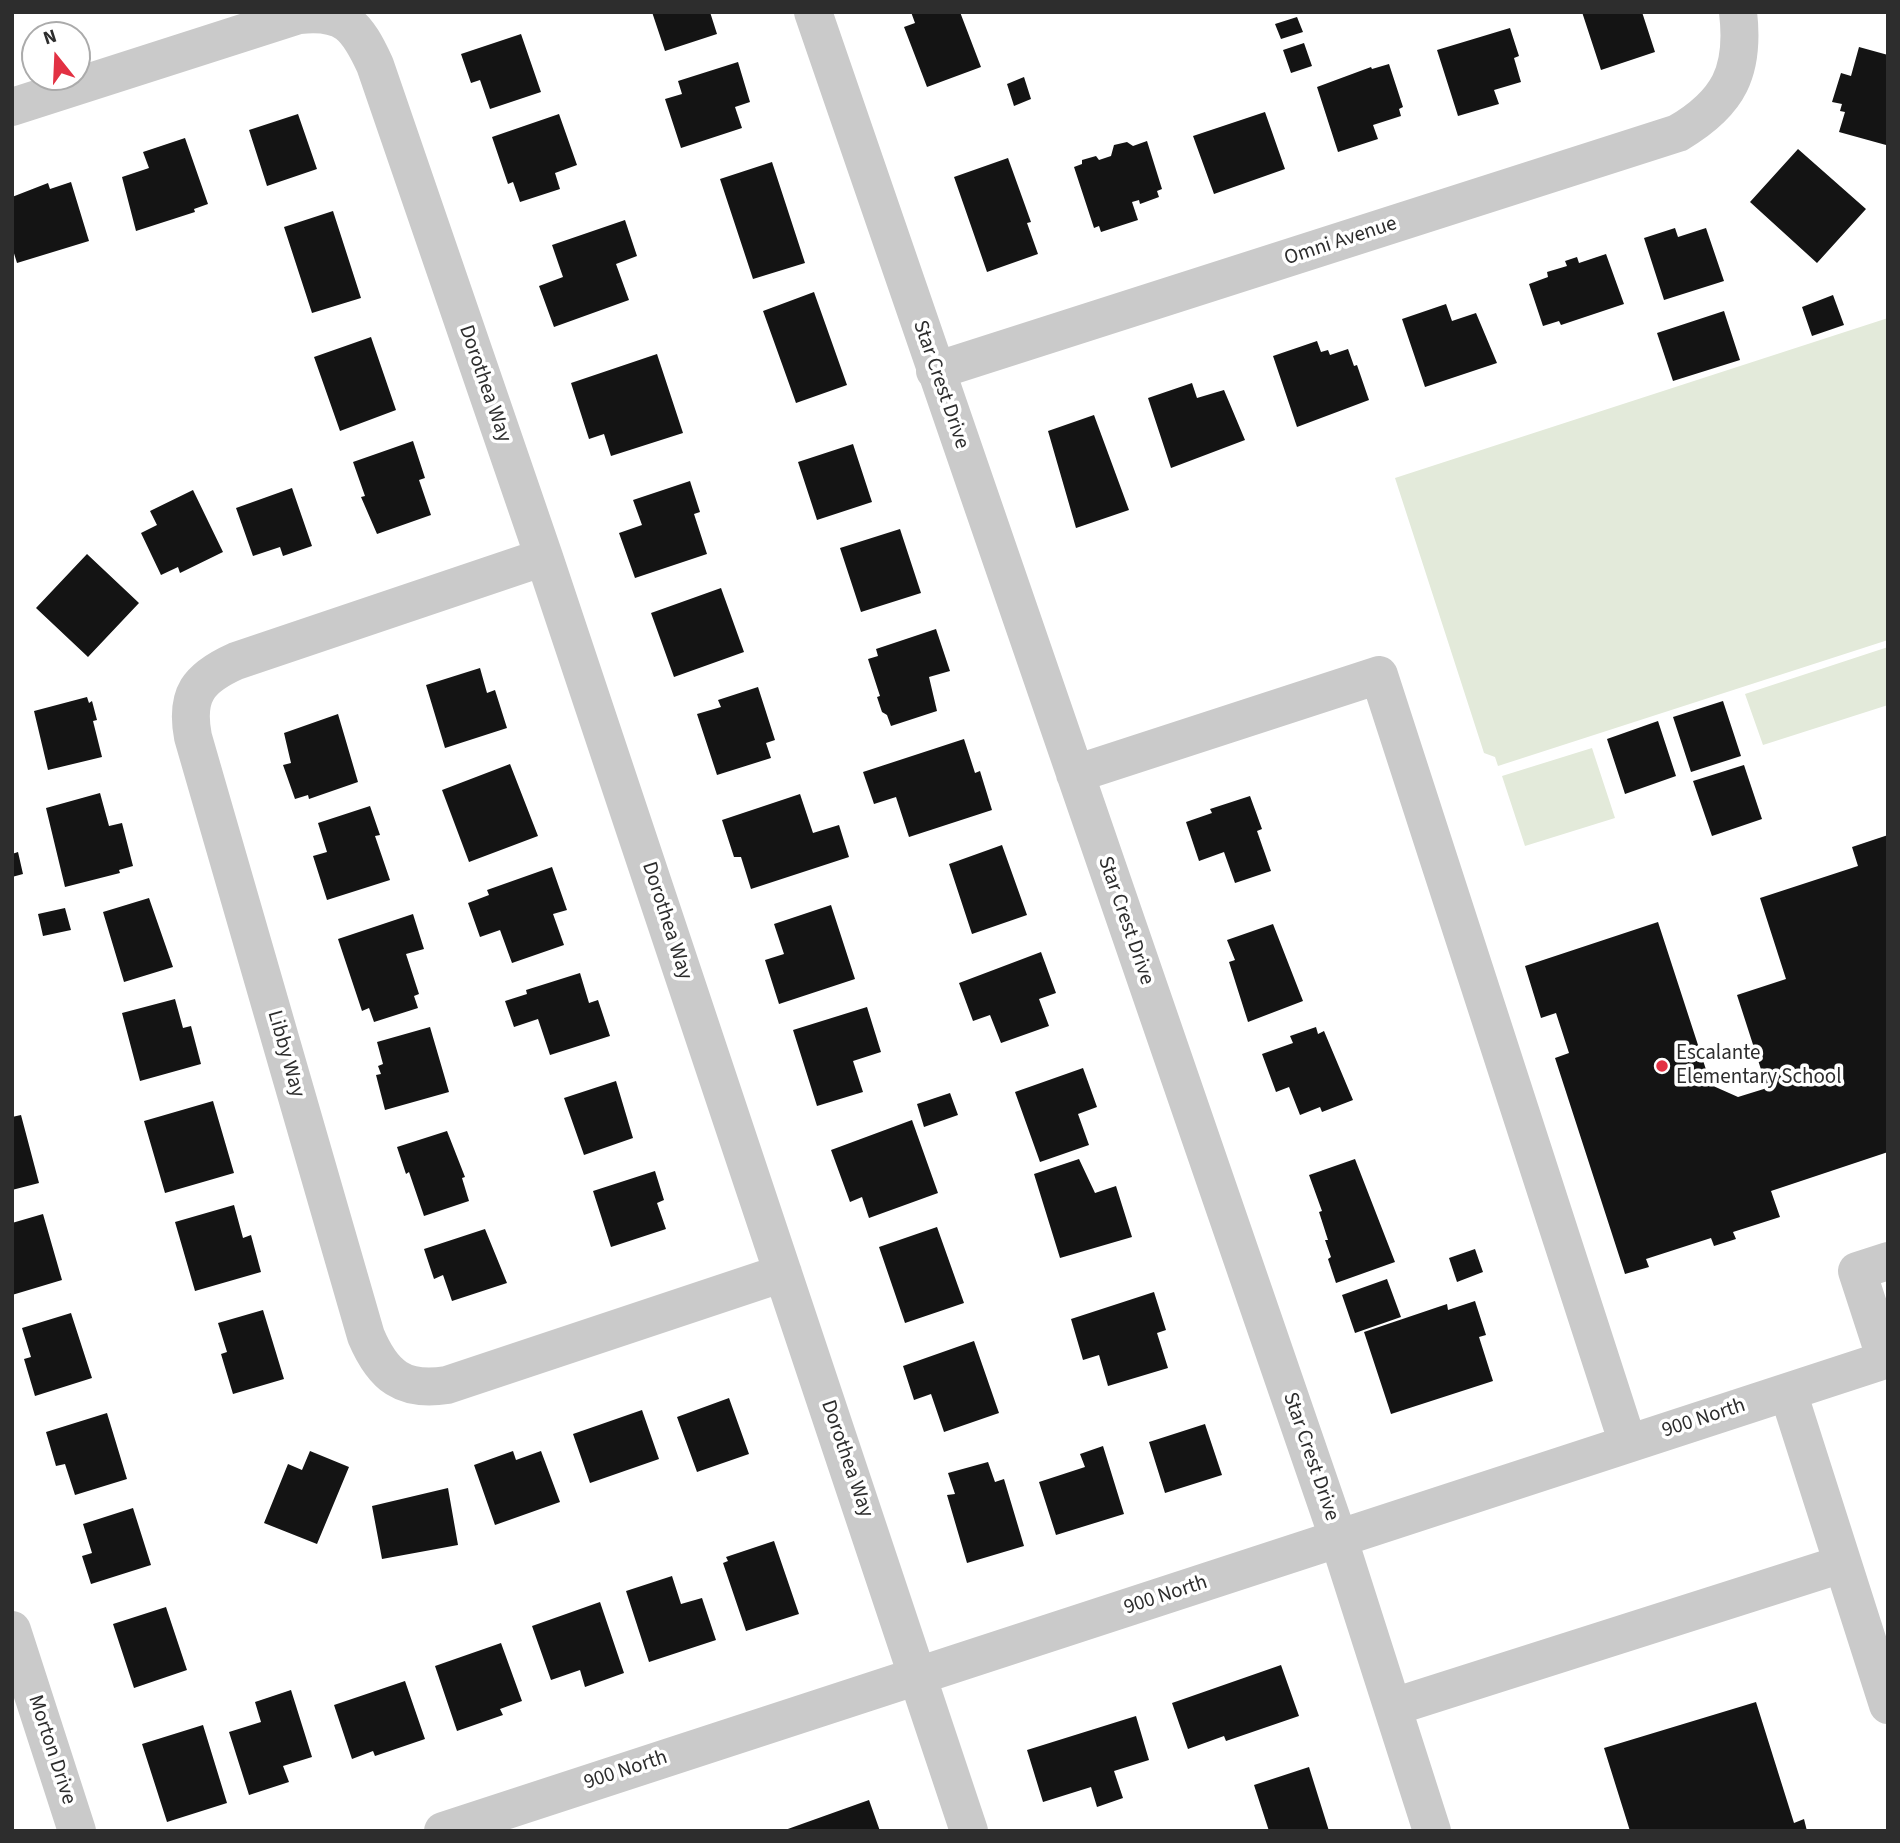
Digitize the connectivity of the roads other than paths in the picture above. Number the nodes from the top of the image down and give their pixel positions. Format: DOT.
graph roads {
  1 [pos="813,12"];
  2 [pos="1738,12"];
  3 [pos="12,107"];
  4 [pos="935,371"];
  5 [pos="544,557"];
  6 [pos="1075,774"];
  7 [pos="1888,1261"];
  8 [pos="783,1273"];
  9 [pos="1887,1360"];
  10 [pos="1788,1392"];
  11 [pos="1628,1444"];
  12 [pos="1339,1540"];
  13 [pos="1842,1564"];
  14 [pos="12,1630"];
  15 [pos="919,1676"];
  16 [pos="1888,1704"];
  17 [pos="1392,1707"];
  18 [pos="499,1822"];
  19 [pos="77,1831"];
  20 [pos="443,1831"];
  21 [pos="968,1831"];
  22 [pos="1432,1831"];
  1 -- 4 [label="street, Star Crest Drive"];
  2 -- 4 [label="street, Omni Avenue"];
  3 -- 5 [label="street, Dorothea Way"];
  4 -- 6 [label="street, Star Crest Drive"];
  5 -- 8 [label="street, Dorothea Way"];
  5 -- 8 [label="street, Libby Way"];
  6 -- 11 [label="street"];
  6 -- 12 [label="street, Star Crest Drive"];
  7 -- 9 [label="street"];
  8 -- 15 [label="street, Dorothea Way"];
  9 -- 10 [label="street, 900 North"];
  10 -- 11 [label="street, 900 North"];
  10 -- 13 [label="street"];
  11 -- 12 [label="street, 900 North"];
  12 -- 15 [label="street, 900 North"];
  12 -- 17 [label="street, Star Crest Drive"];
  13 -- 16 [label="street"];
  13 -- 17 [label="street"];
  14 -- 19 [label="street, Morton Drive"];
  15 -- 18 [label="street, 900 North"];
  15 -- 21 [label="street, Dorothea Way"];
  17 -- 22 [label="street, Star Crest Drive"];
  18 -- 20 [label="street, 900 North"];
}
